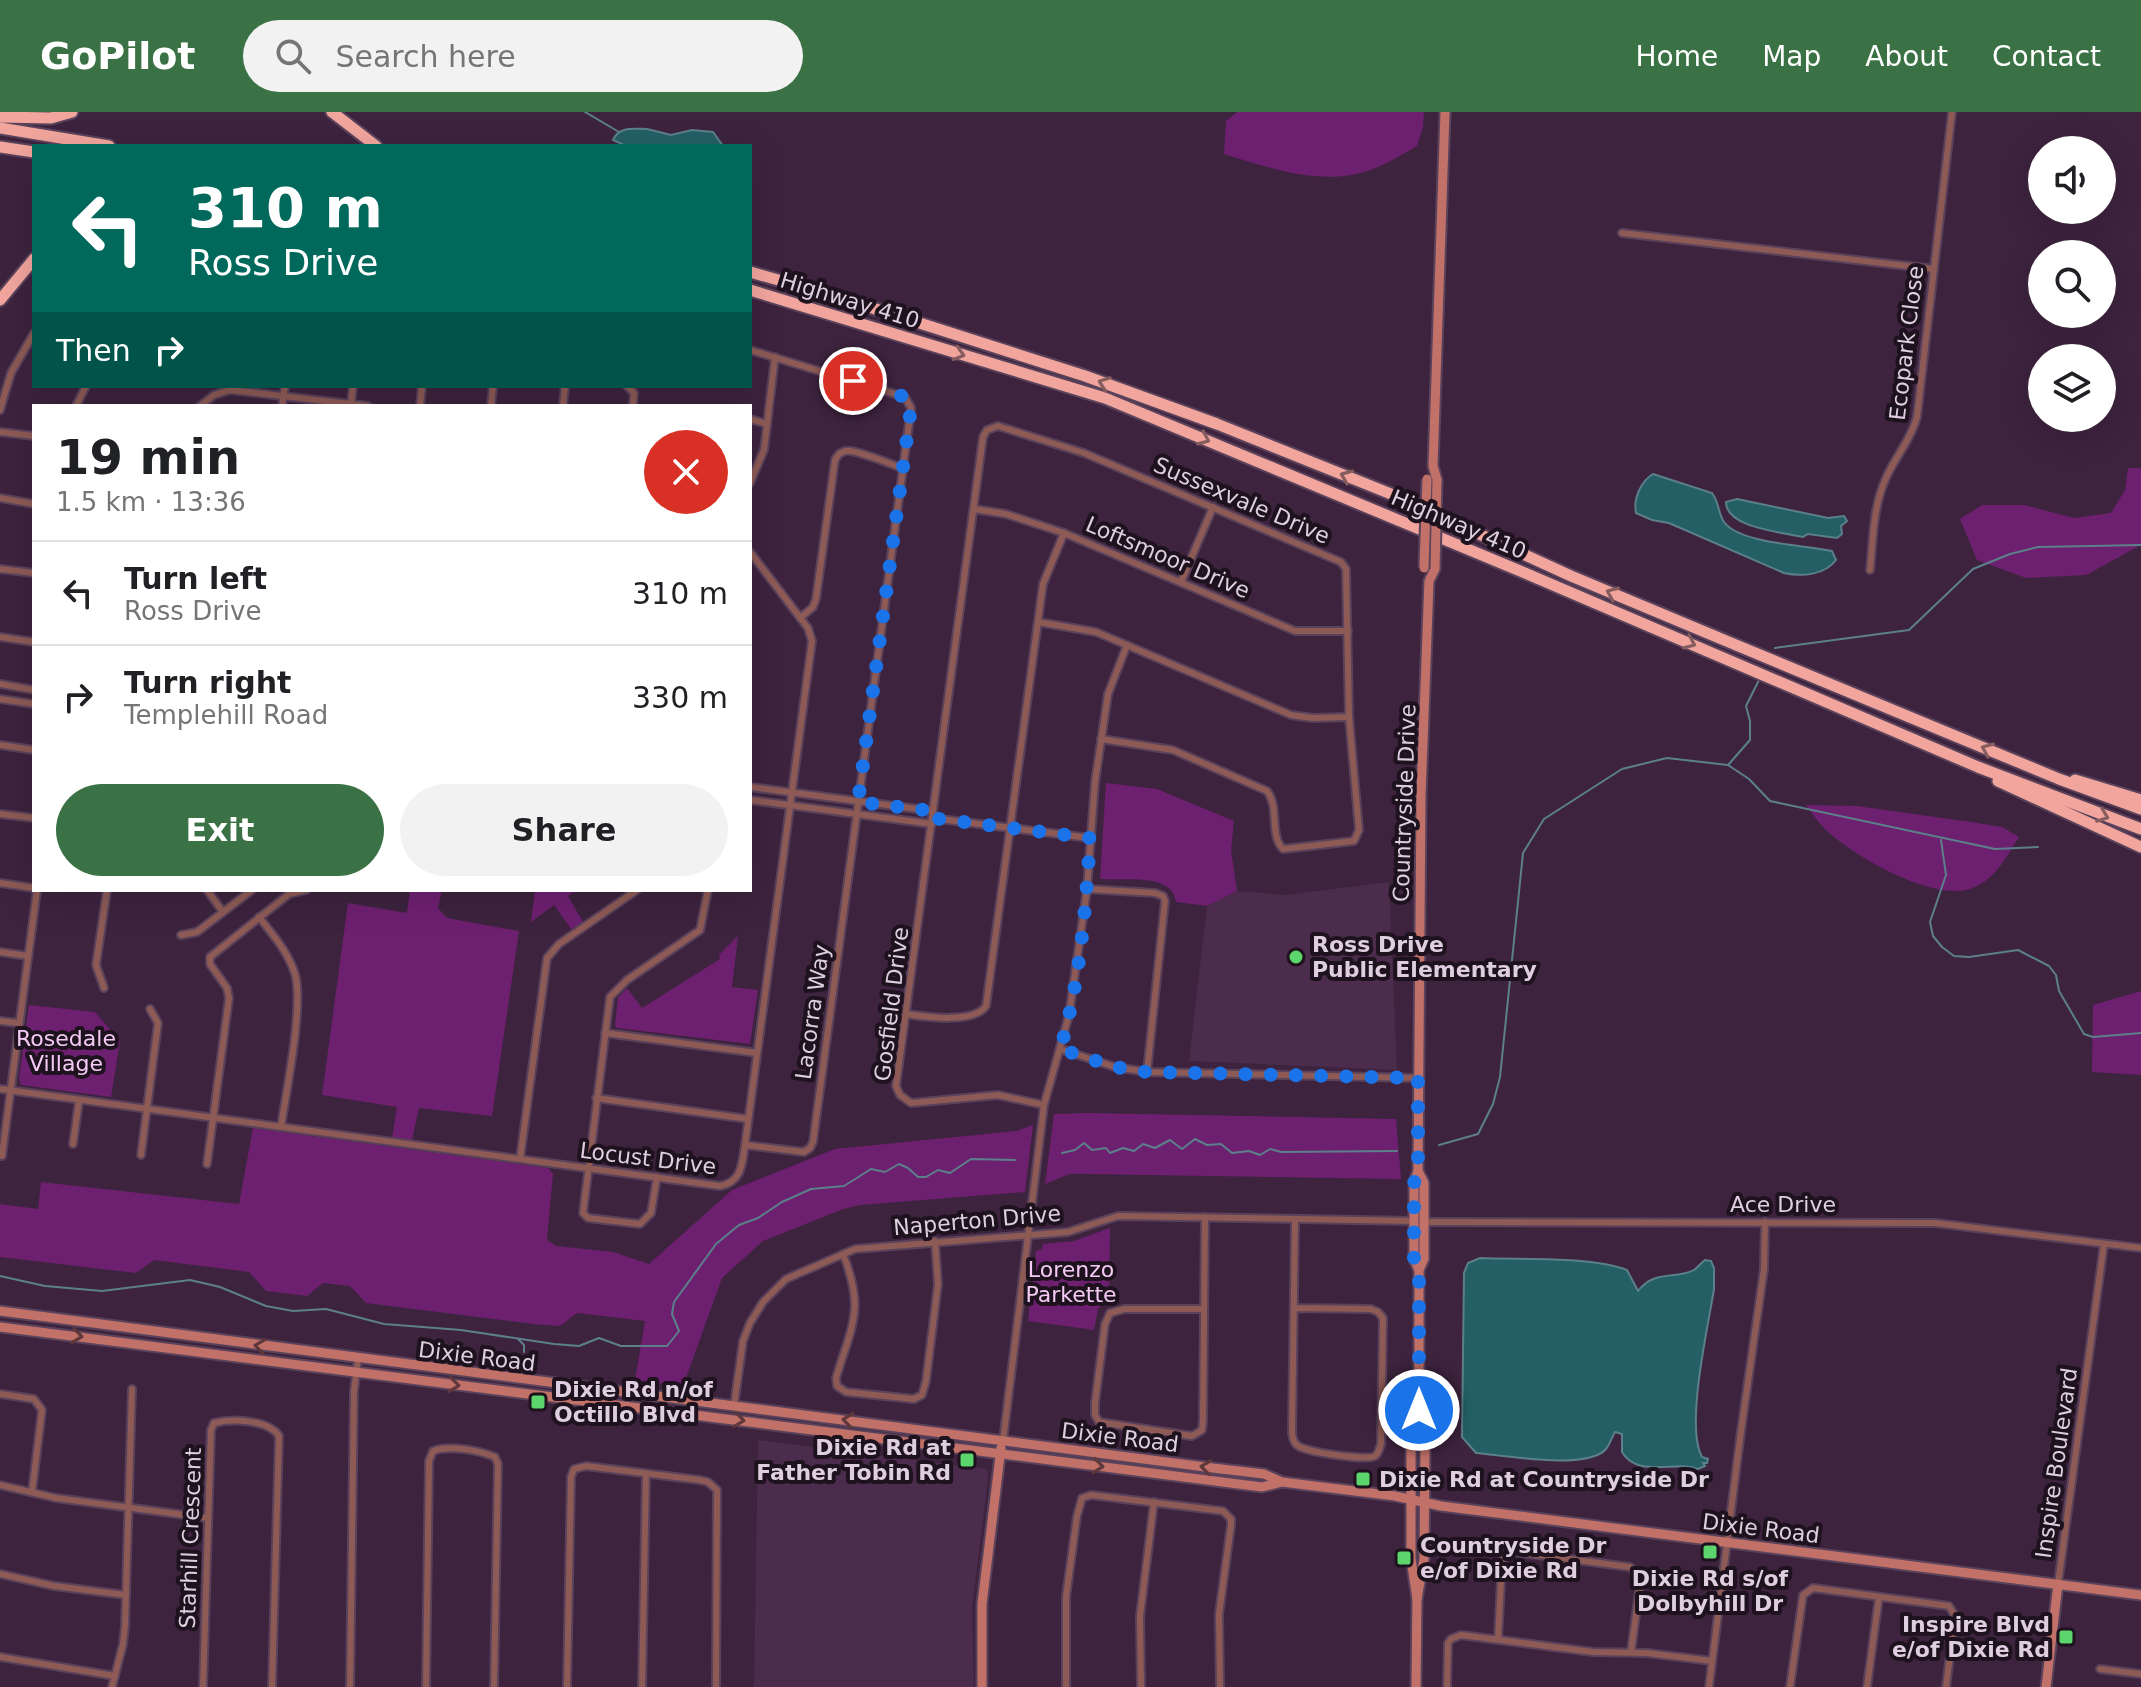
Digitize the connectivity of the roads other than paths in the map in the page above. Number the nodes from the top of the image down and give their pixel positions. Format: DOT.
graph roads {
  1 [pos="72,112"];
  2 [pos="332,112"];
  3 [pos="1445,112"];
  4 [pos="1952,112"];
  5 [pos="0,117"];
  6 [pos="0,128"];
  7 [pos="97,144"];
  8 [pos="373,144"];
  9 [pos="0,149"];
  10 [pos="32,152"];
  11 [pos="1622,233"];
  12 [pos="32,261"];
  13 [pos="1934,269"];
  14 [pos="754,271"];
  15 [pos="752,291"];
  16 [pos="0,300"];
  17 [pos="32,336"];
  18 [pos="752,351"];
  19 [pos="775,357"];
  20 [pos="215,388"];
  21 [pos="285,388"];
  22 [pos="353,388"];
  23 [pos="214,395"];
  24 [pos="284,395"];
  25 [pos="203,404"];
  26 [pos="282,404"];
  27 [pos="351,404"];
  28 [pos="0,410"];
  29 [pos="752,420"];
  30 [pos="767,424"];
  31 [pos="0,432"];
  32 [pos="32,436"];
  33 [pos="902,468"];
  34 [pos="752,478"];
  35 [pos="0,498"];
  36 [pos="32,504"];
  37 [pos="1213,507"];
  38 [pos="974,509"];
  39 [pos="1064,533"];
  40 [pos="752,555"];
  41 [pos="0,569"];
  42 [pos="1870,570"];
  43 [pos="32,573"];
  44 [pos="1181,582"];
  45 [pos="800,618"];
  46 [pos="1038,622"];
  47 [pos="1348,631"];
  48 [pos="0,637"];
  49 [pos="32,642"];
  50 [pos="1127,645"];
  51 [pos="0,684"];
  52 [pos="32,690"];
  53 [pos="0,699"];
  54 [pos="32,704"];
  55 [pos="1349,717"];
  56 [pos="1101,739"];
  57 [pos="0,745"];
  58 [pos="32,750"];
  59 [pos="1978,767"];
  60 [pos="2059,779"];
  61 [pos="752,787"];
  62 [pos="792,793"];
  63 [pos="752,800"];
  64 [pos="2141,800"];
  65 [pos="858,802"];
  66 [pos="790,805"];
  67 [pos="2141,809"];
  68 [pos="0,814"];
  69 [pos="857,814"];
  70 [pos="32,818"];
  71 [pos="933,818"];
  72 [pos="1010,828"];
  73 [pos="2141,829"];
  74 [pos="1090,838"];
  75 [pos="2141,847"];
  76 [pos="0,883"];
  77 [pos="32,888"];
  78 [pos="1087,889"];
  79 [pos="36,892"];
  80 [pos="107,892"];
  81 [pos="208,892"];
  82 [pos="249,892"];
  83 [pos="298,892"];
  84 [pos="634,892"];
  85 [pos="708,892"];
  86 [pos="223,912"];
  87 [pos="259,917"];
  88 [pos="181,935"];
  89 [pos="0,952"];
  90 [pos="28,956"];
  91 [pos="104,988"];
  92 [pos="150,1009"];
  93 [pos="906,1014"];
  94 [pos="0,1021"];
  95 [pos="19,1023"];
  96 [pos="605,1033"];
  97 [pos="1060,1049"];
  98 [pos="757,1053"];
  99 [pos="1147,1072"];
  100 [pos="1418,1078"];
  101 [pos="0,1089"];
  102 [pos="11,1091"];
  103 [pos="596,1098"];
  104 [pos="79,1101"];
  105 [pos="1044,1105"];
  106 [pos="147,1109"];
  107 [pos="213,1118"];
  108 [pos="748,1119"];
  109 [pos="281,1127"];
  110 [pos="73,1144"];
  111 [pos="745,1145"];
  112 [pos="141,1155"];
  113 [pos="2,1156"];
  114 [pos="520,1159"];
  115 [pos="207,1164"];
  116 [pos="587,1168"];
  117 [pos="657,1177"];
  118 [pos="1205,1217"];
  119 [pos="1295,1219"];
  120 [pos="1419,1222"];
  121 [pos="1765,1222"];
  122 [pos="1029,1234"];
  123 [pos="935,1241"];
  124 [pos="2104,1244"];
  125 [pos="2141,1248"];
  126 [pos="843,1254"];
  127 [pos="1294,1308"];
  128 [pos="1204,1309"];
  129 [pos="0,1311"];
  130 [pos="0,1327"];
  131 [pos="358,1359"];
  132 [pos="356,1372"];
  133 [pos="132,1389"];
  134 [pos="0,1394"];
  135 [pos="734,1406"];
  136 [pos="1419,1431"];
  137 [pos="1003,1441"];
  138 [pos="1000,1454"];
  139 [pos="646,1474"];
  140 [pos="1282,1482"];
  141 [pos="0,1485"];
  142 [pos="32,1492"];
  143 [pos="1411,1500"];
  144 [pos="1154,1502"];
  145 [pos="1425,1503"];
  146 [pos="128,1508"];
  147 [pos="208,1518"];
  148 [pos="1728,1542"];
  149 [pos="0,1574"];
  150 [pos="2058,1584"];
  151 [pos="126,1595"];
  152 [pos="2141,1595"];
  153 [pos="1879,1597"];
  154 [pos="1417,1599"];
  155 [pos="1498,1639"];
  156 [pos="1631,1652"];
  157 [pos="0,1657"];
  158 [pos="1712,1661"];
  159 [pos="2100,1669"];
  160 [pos="2141,1674"];
  161 [pos="115,1676"];
  162 [pos="112,1687"];
  163 [pos="203,1687"];
  164 [pos="272,1687"];
  165 [pos="350,1687"];
  166 [pos="426,1687"];
  167 [pos="494,1687"];
  168 [pos="567,1687"];
  169 [pos="642,1687"];
  170 [pos="716,1687"];
  171 [pos="982,1687"];
  172 [pos="1066,1687"];
  173 [pos="1141,1687"];
  174 [pos="1220,1687"];
  175 [pos="1416,1687"];
  176 [pos="1447,1687"];
  177 [pos="1709,1687"];
  178 [pos="1790,1687"];
  179 [pos="1867,1687"];
  180 [pos="1946,1687"];
  181 [pos="2046,1687"];
  1 -- 5 [label="highway"];
  2 -- 8 [label="highway"];
  3 -- 100 [label="main road, Countryside Drive, bridge"];
  4 -- 13 [label="street, Ecopark Close"];
  6 -- 7 [label="highway"];
  9 -- 10 [label="highway"];
  11 -- 13 [label="street"];
  12 -- 16 [label="highway"];
  13 -- 42 [label="street, Ecopark Close"];
  60 -- 14 [label="highway, Highway 410, one-way"];
  15 -- 59 [label="highway, Highway 410, one-way"];
  17 -- 28 [label="street"];
  18 -- 19 [label="street"];
  19 -- 30 [label="street"];
  19 -- 33 [label="street"];
  20 -- 23 [label="street"];
  21 -- 24 [label="street"];
  22 -- 27 [label="street"];
  23 -- 24 [label="street"];
  23 -- 25 [label="street"];
  24 -- 26 [label="street"];
  24 -- 27 [label="street"];
  29 -- 30 [label="street"];
  30 -- 34 [label="street"];
  31 -- 32 [label="street"];
  33 -- 45 [label="street"];
  33 -- 65 [label="street"];
  35 -- 36 [label="street"];
  37 -- 38 [label="street, Sussexvale Drive"];
  37 -- 44 [label="street"];
  37 -- 47 [label="street, Sussexvale Drive"];
  38 -- 39 [label="street, Loftsmoor Drive"];
  38 -- 71 [label="street, Sussexvale Drive"];
  39 -- 44 [label="street, Loftsmoor Drive"];
  39 -- 46 [label="street"];
  40 -- 45 [label="street"];
  41 -- 43 [label="street"];
  44 -- 47 [label="street, Loftsmoor Drive"];
  45 -- 62 [label="street, Locust Drive"];
  46 -- 50 [label="street"];
  46 -- 72 [label="street"];
  47 -- 55 [label="street, Sussexvale Drive"];
  48 -- 49 [label="street"];
  50 -- 55 [label="street"];
  50 -- 56 [label="street"];
  51 -- 52 [label="street"];
  53 -- 54 [label="street"];
  55 -- 56 [label="street, Sussexvale Drive"];
  56 -- 74 [label="street"];
  57 -- 58 [label="street"];
  59 -- 73 [label="highway, Highway 410, one-way"];
  59 -- 75 [label="highway"];
  60 -- 64 [label="highway"];
  60 -- 67 [label="highway, Highway 410"];
  61 -- 62 [label="street"];
  62 -- 65 [label="street"];
  62 -- 66 [label="street, Locust Drive"];
  63 -- 66 [label="street"];
  65 -- 69 [label="street"];
  65 -- 71 [label="street"];
  66 -- 69 [label="street"];
  66 -- 98 [label="street, Locust Drive"];
  68 -- 70 [label="street"];
  69 -- 71 [label="street"];
  69 -- 111 [label="street, Lacorra Way"];
  71 -- 72 [label="street"];
  71 -- 93 [label="street, Gosfield Drive"];
  72 -- 74 [label="street"];
  72 -- 93 [label="street"];
  74 -- 78 [label="street"];
  76 -- 77 [label="street"];
  78 -- 97 [label="street"];
  78 -- 99 [label="street"];
  79 -- 90 [label="street"];
  80 -- 91 [label="street"];
  81 -- 86 [label="street"];
  82 -- 86 [label="street"];
  83 -- 87 [label="street"];
  84 -- 114 [label="street"];
  85 -- 96 [label="street"];
  86 -- 88 [label="street"];
  87 -- 107 [label="street"];
  87 -- 109 [label="street"];
  89 -- 90 [label="street"];
  90 -- 95 [label="street"];
  92 -- 106 [label="street"];
  93 -- 105 [label="street, Gosfield Drive"];
  94 -- 95 [label="street"];
  95 -- 102 [label="street"];
  96 -- 98 [label="street"];
  96 -- 103 [label="street"];
  97 -- 99 [label="street"];
  97 -- 105 [label="street"];
  98 -- 108 [label="street, Locust Drive"];
  99 -- 100 [label="street"];
  100 -- 120 [label="main road, Countryside Drive"];
  101 -- 102 [label="street, Locust Drive"];
  102 -- 104 [label="street, Locust Drive"];
  102 -- 113 [label="street"];
  103 -- 108 [label="street"];
  103 -- 116 [label="street"];
  104 -- 106 [label="street, Locust Drive"];
  104 -- 110 [label="street"];
  105 -- 122 [label="street"];
  106 -- 107 [label="street, Locust Drive"];
  106 -- 112 [label="street"];
  107 -- 109 [label="street, Locust Drive"];
  107 -- 115 [label="street"];
  108 -- 111 [label="street, Locust Drive"];
  109 -- 114 [label="street, Locust Drive"];
  111 -- 117 [label="street, Locust Drive"];
  114 -- 116 [label="street, Locust Drive"];
  116 -- 117 [label="street, Locust Drive"];
  116 -- 117 [label="street"];
  118 -- 119 [label="street, Naperton Drive"];
  118 -- 122 [label="street, Naperton Drive"];
  118 -- 128 [label="street"];
  119 -- 120 [label="street, Naperton Drive"];
  119 -- 127 [label="street"];
  120 -- 121 [label="street, Ace Drive"];
  120 -- 136 [label="main road, Countryside Drive"];
  121 -- 124 [label="street, Ace Drive"];
  121 -- 148 [label="street"];
  122 -- 123 [label="street, Naperton Drive"];
  122 -- 137 [label="street"];
  123 -- 126 [label="street, Naperton Drive"];
  123 -- 126 [label="street"];
  124 -- 125 [label="street, Ace Drive"];
  124 -- 150 [label="street, Inspire Boulevard"];
  126 -- 135 [label="street, Naperton Drive"];
  127 -- 127 [label="street"];
  128 -- 128 [label="street"];
  131 -- 129 [label="main road, Dixie Road, one-way"];
  130 -- 132 [label="main road, Dixie Road, one-way"];
  131 -- 132 [label="street"];
  131 -- 135 [label="main road, Dixie Road"];
  132 -- 138 [label="main road, Dixie Road, one-way"];
  132 -- 165 [label="street"];
  133 -- 146 [label="street"];
  134 -- 142 [label="street"];
  137 -- 135 [label="main road, Dixie Road, one-way"];
  136 -- 143 [label="main road, Countryside Drive"];
  136 -- 145 [label="main road, Countryside Drive"];
  137 -- 138 [label="main road"];
  140 -- 137 [label="main road, Dixie Road, one-way"];
  138 -- 140 [label="main road, Dixie Road, one-way"];
  138 -- 171 [label="main road"];
  139 -- 168 [label="street"];
  139 -- 169 [label="street"];
  139 -- 170 [label="street"];
  140 -- 143 [label="main road, Dixie Road"];
  141 -- 142 [label="street"];
  142 -- 146 [label="street"];
  143 -- 145 [label="main road, Dixie Road"];
  143 -- 154 [label="main road, Countryside Drive"];
  144 -- 172 [label="street"];
  144 -- 173 [label="street"];
  144 -- 174 [label="street"];
  145 -- 148 [label="main road, Dixie Road"];
  145 -- 154 [label="main road, Countryside Drive"];
  146 -- 147 [label="street"];
  146 -- 151 [label="street"];
  147 -- 163 [label="street, Starhill Crescent"];
  147 -- 164 [label="street, Starhill Crescent"];
  148 -- 150 [label="main road, Dixie Road"];
  148 -- 158 [label="street"];
  149 -- 151 [label="street"];
  150 -- 152 [label="main road, Dixie Road"];
  150 -- 181 [label="main road, Inspire Boulevard"];
  151 -- 161 [label="street"];
  153 -- 178 [label="street"];
  153 -- 179 [label="street"];
  153 -- 180 [label="street"];
  154 -- 175 [label="main road, Countryside Drive"];
  155 -- 156 [label="street"];
  155 -- 156 [label="street"];
  155 -- 176 [label="street"];
  156 -- 158 [label="street"];
  157 -- 161 [label="street"];
  158 -- 177 [label="street"];
  159 -- 160 [label="street"];
  161 -- 162 [label="street"];
  166 -- 167 [label="street"];
}
